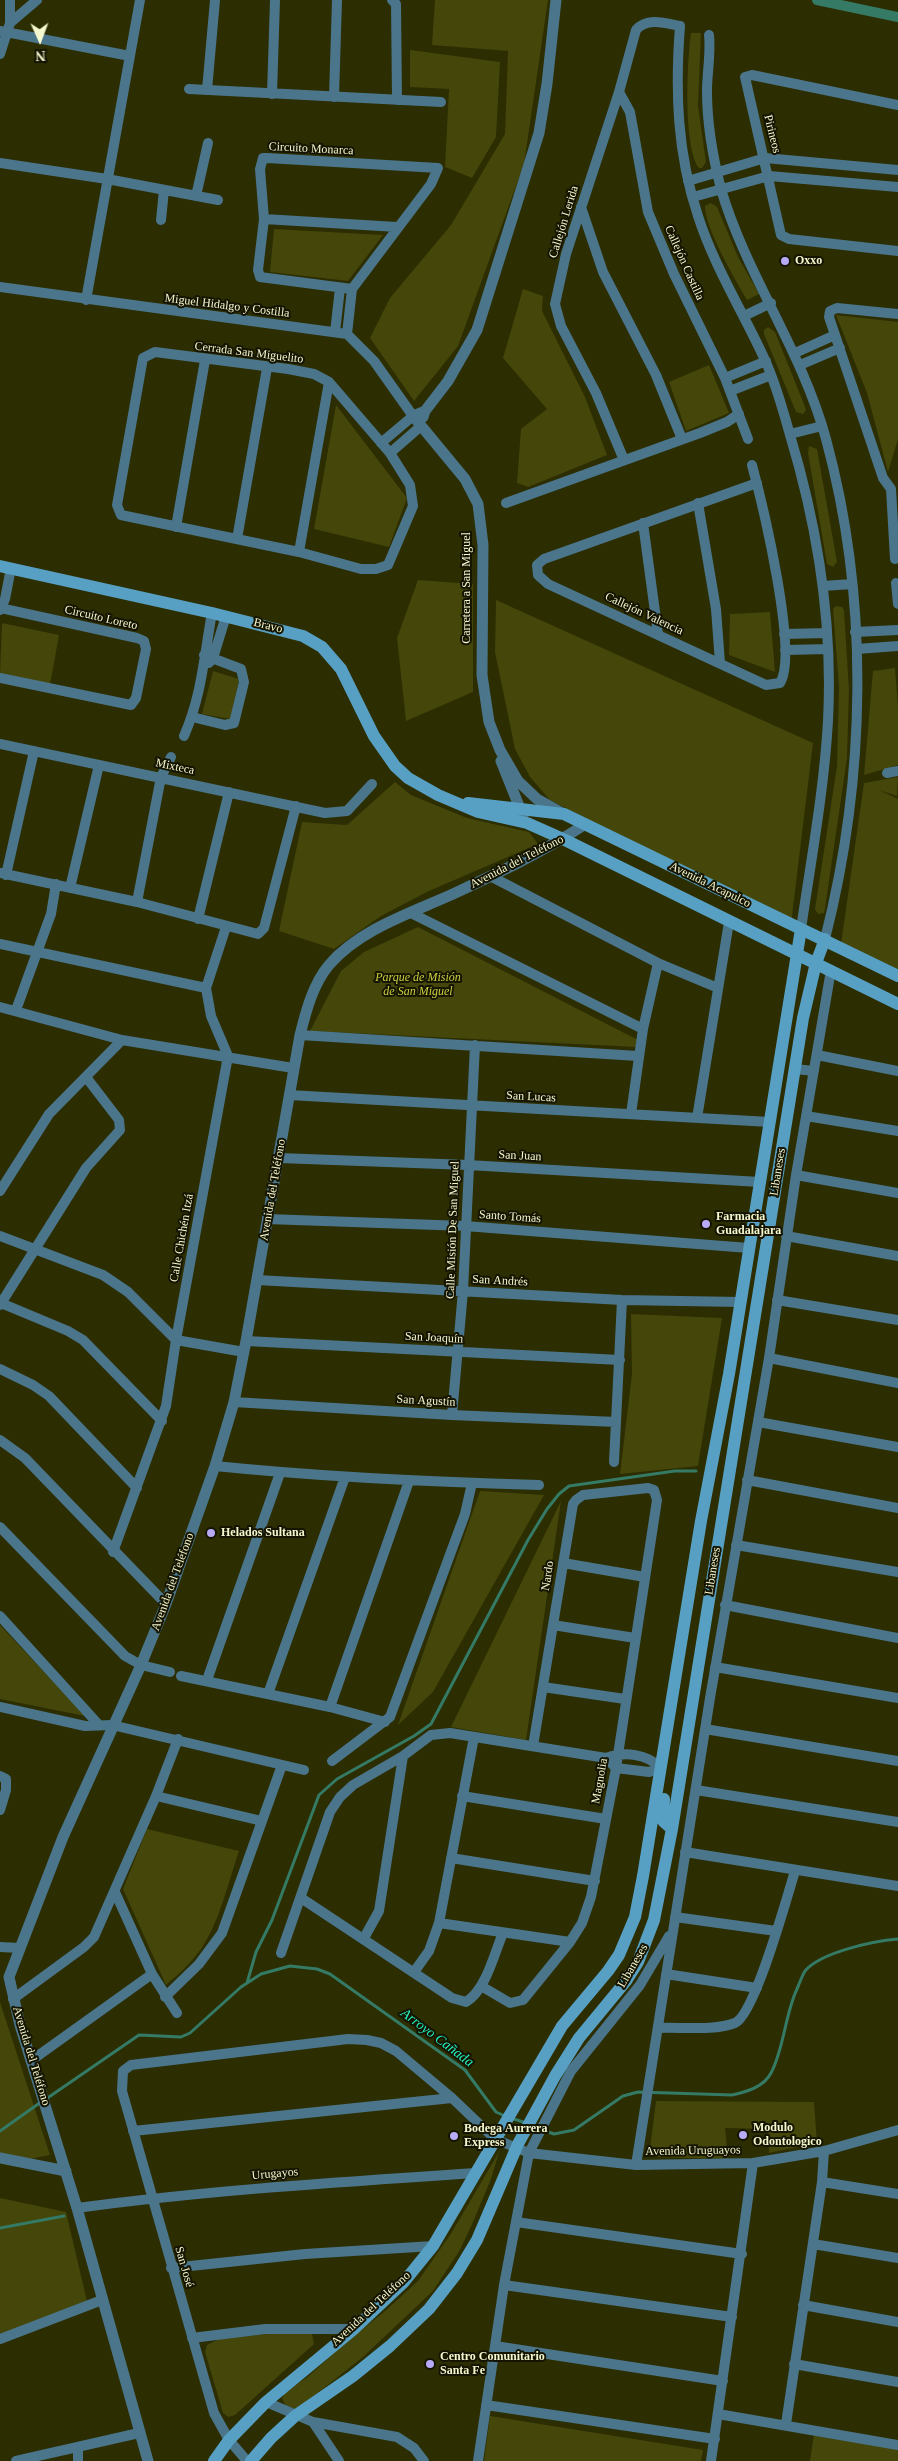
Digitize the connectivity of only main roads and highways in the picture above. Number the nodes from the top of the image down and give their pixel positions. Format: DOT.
graph roads {
  1 [pos="6,567"];
  2 [pos="461,803"];
  3 [pos="518,807"];
  4 [pos="527,824"];
  5 [pos="801,930"];
  6 [pos="824,940"];
  7 [pos="798,954"];
  8 [pos="816,963"];
  9 [pos="898,976"];
  10 [pos="898,1004"];
  11 [pos="688,1721"];
  12 [pos="662,1768"];
  13 [pos="672,1829"];
  14 [pos="497,2136"];
  15 [pos="214,2461"];
  16 [pos="251,2461"];
  1 -- 2 [label="main road, Bravo"];
  2 -- 3 [label="main road, Bravo"];
  2 -- 4 [label="main road, Bravo"];
  3 -- 5 [label="main road, Avenida Acapulco"];
  4 -- 7 [label="main road, Avenida Acapulco"];
  5 -- 6 [label="main road, Avenida Acapulco"];
  5 -- 7 [label="main road, Libaneses"];
  6 -- 8 [label="main road, Libaneses"];
  6 -- 9 [label="main road, Avenida Acapulco"];
  7 -- 8 [label="main road, Avenida Acapulco"];
  7 -- 12 [label="main road, Libaneses"];
  8 -- 10 [label="main road, Avenida Acapulco"];
  8 -- 11 [label="main road, Libaneses"];
  11 -- 12 [label="main road"];
  11 -- 13 [label="main road, Libaneses"];
  12 -- 13 [label="main road"];
  12 -- 14 [label="main road, Libaneses"];
  13 -- 16 [label="main road, Libaneses"];
  14 -- 15 [label="main road, Avenida del Teléfono"];
}
